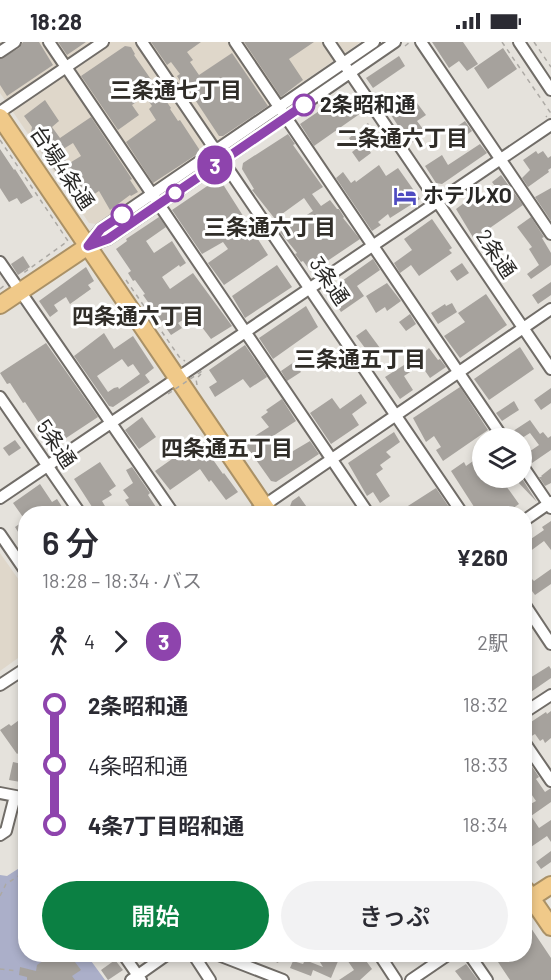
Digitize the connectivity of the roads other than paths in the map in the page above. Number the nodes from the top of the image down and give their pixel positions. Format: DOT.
graph roads {
  1 [pos="15,42"];
  2 [pos="49,42"];
  3 [pos="103,42"];
  4 [pos="142,42"];
  5 [pos="234,42"];
  6 [pos="328,42"];
  7 [pos="374,42"];
  8 [pos="394,42"];
  9 [pos="421,42"];
  10 [pos="519,42"];
  11 [pos="0,52"];
  12 [pos="66,67"];
  13 [pos="346,68"];
  14 [pos="551,90"];
  15 [pos="0,112"];
  16 [pos="282,112"];
  17 [pos="0,117"];
  18 [pos="548,121"];
  19 [pos="219,155"];
  20 [pos="500,159"];
  21 [pos="155,199"];
  22 [pos="438,203"];
  23 [pos="551,234"];
  24 [pos="88,246"];
  25 [pos="373,246"];
  26 [pos="0,262"];
  27 [pos="17,286"];
  28 [pos="309,288"];
  29 [pos="0,305"];
  30 [pos="551,309"];
  31 [pos="523,328"];
  32 [pos="245,332"];
  33 [pos="551,369"];
  34 [pos="459,373"];
  35 [pos="184,379"];
  36 [pos="0,397"];
  37 [pos="396,415"];
  38 [pos="112,424"];
  39 [pos="496,428"];
  40 [pos="332,459"];
  41 [pos="47,466"];
  42 [pos="532,479"];
  43 [pos="0,498"];
  44 [pos="550,505"];
  45 [pos="75,506"];
  46 [pos="168,506"];
  47 [pos="260,506"];
  48 [pos="267,506"];
  49 [pos="363,506"];
  50 [pos="457,506"];
  51 [pos="532,516"];
  52 [pos="0,534"];
  53 [pos="18,560"];
  54 [pos="532,616"];
  55 [pos="551,644"];
  56 [pos="18,673"];
  57 [pos="0,685"];
  58 [pos="551,694"];
  59 [pos="532,707"];
  60 [pos="532,754"];
  61 [pos="551,782"];
  62 [pos="0,793"];
  63 [pos="18,797"];
  64 [pos="18,802"];
  65 [pos="0,835"];
  66 [pos="551,885"];
  67 [pos="532,894"];
  68 [pos="532,902"];
  69 [pos="551,927"];
  70 [pos="128,962"];
  71 [pos="158,962"];
  72 [pos="198,962"];
  73 [pos="237,962"];
  74 [pos="384,962"];
  75 [pos="437,962"];
  76 [pos="475,962"];
  77 [pos="137,978"];
  78 [pos="210,980"];
  79 [pos="283,980"];
  80 [pos="396,980"];
  81 [pos="411,980"];
  82 [pos="487,980"];
  1 -- 11 [label="street"];
  2 -- 12 [label="street"];
  3 -- 12 [label="street"];
  4 -- 19 [label="street, 3条通"];
  5 -- 16 [label="street"];
  6 -- 13 [label="street, 2条通"];
  7 -- 13 [label="street"];
  8 -- 13 [label="street"];
  9 -- 20 [label="street"];
  10 -- 14 [label="street"];
  12 -- 15 [label="street"];
  12 -- 21 [label="street"];
  13 -- 16 [label="street"];
  13 -- 22 [label="street, 2条通"];
  16 -- 19 [label="street"];
  16 -- 25 [label="street"];
  17 -- 24 [label="highway, 台場4条通"];
  18 -- 20 [label="street"];
  19 -- 21 [label="street"];
  19 -- 28 [label="street, 3条通"];
  20 -- 22 [label="street"];
  20 -- 23 [label="street"];
  21 -- 24 [label="street"];
  21 -- 32 [label="street"];
  22 -- 25 [label="street"];
  22 -- 31 [label="street, 2条通"];
  24 -- 27 [label="highway"];
  24 -- 35 [label="highway, 台場4条通"];
  25 -- 28 [label="street"];
  25 -- 34 [label="street"];
  26 -- 27 [label="street"];
  27 -- 29 [label="highway"];
  27 -- 38 [label="street"];
  28 -- 32 [label="street"];
  28 -- 37 [label="street, 3条通"];
  30 -- 31 [label="street"];
  31 -- 33 [label="street, 2条通"];
  31 -- 34 [label="street"];
  32 -- 35 [label="street"];
  32 -- 40 [label="street"];
  34 -- 37 [label="street"];
  34 -- 39 [label="street"];
  35 -- 38 [label="street"];
  35 -- 47 [label="highway, 台場4条通"];
  36 -- 41 [label="street, 5条通"];
  37 -- 40 [label="street"];
  37 -- 50 [label="street, 3条通"];
  38 -- 41 [label="street"];
  38 -- 46 [label="street"];
  40 -- 48 [label="street"];
  40 -- 49 [label="street"];
  41 -- 43 [label="street"];
  41 -- 45 [label="street, 5条通"];
  42 -- 44 [label="street"];
  44 -- 51 [label="street"];
  52 -- 53 [label="street"];
  54 -- 55 [label="street"];
  56 -- 57 [label="street"];
  58 -- 59 [label="street"];
  60 -- 61 [label="street"];
  62 -- 63 [label="street"];
  64 -- 65 [label="street"];
  66 -- 67 [label="highway"];
  68 -- 69 [label="highway"];
  70 -- 77 [label="street"];
  71 -- 77 [label="street"];
  72 -- 78 [label="street"];
  73 -- 79 [label="street"];
  74 -- 80 [label="street"];
  75 -- 81 [label="street"];
  76 -- 82 [label="street"];
}
